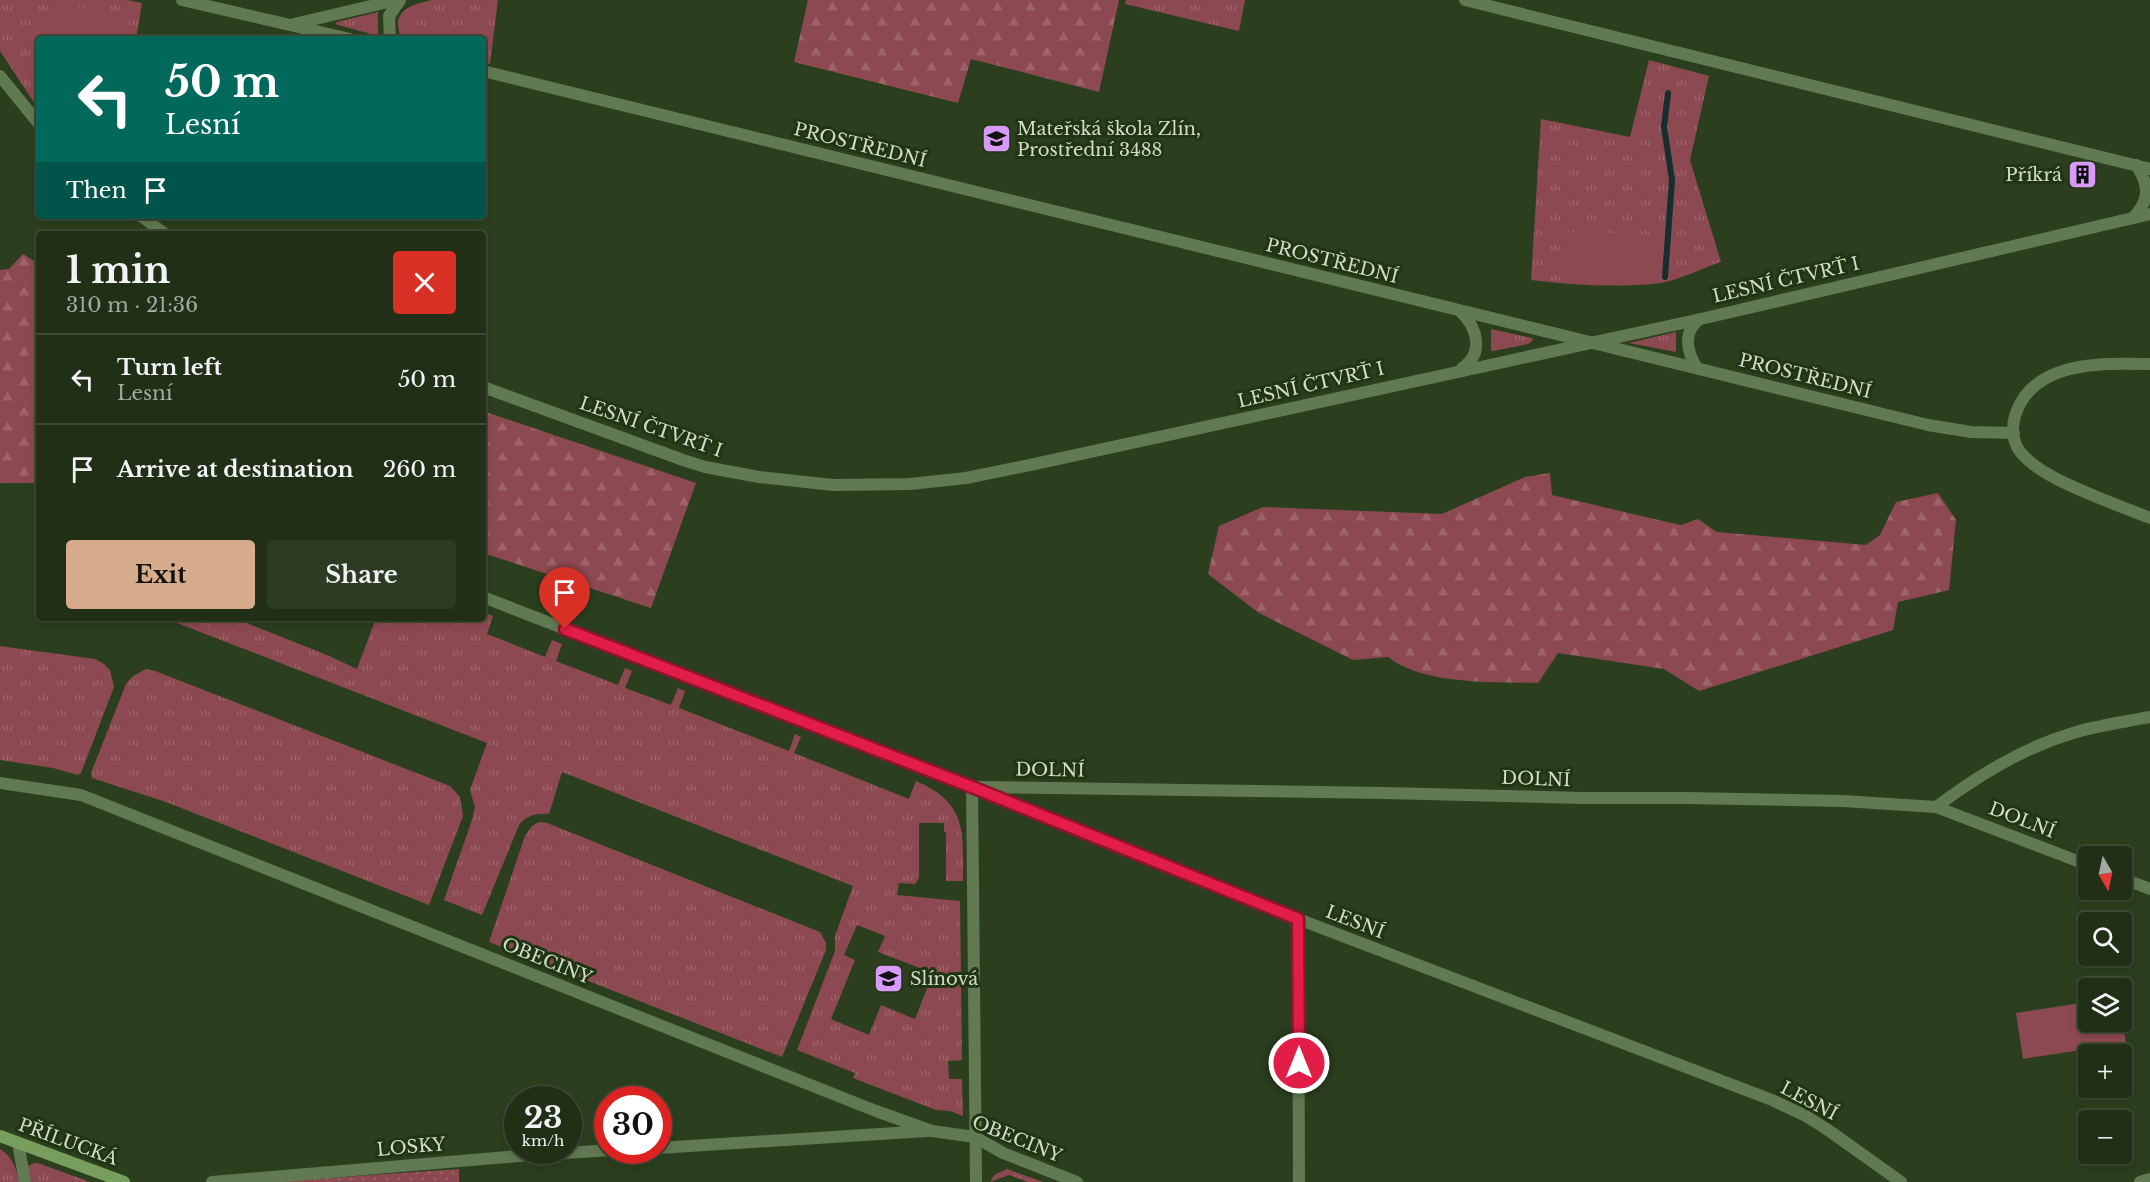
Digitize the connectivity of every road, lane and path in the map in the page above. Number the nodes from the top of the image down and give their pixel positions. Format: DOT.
graph roads {
  1 [pos="182,0"];
  2 [pos="398,0"];
  3 [pos="1465,0"];
  4 [pos="290,25"];
  5 [pos="337,36"];
  6 [pos="390,36"];
  7 [pos="486,72"];
  8 [pos="0,76"];
  9 [pos="36,120"];
  10 [pos="2136,165"];
  11 [pos="2150,170"];
  12 [pos="2150,214"];
  13 [pos="2133,218"];
  14 [pos="145,219"];
  15 [pos="161,231"];
  16 [pos="1460,311"];
  17 [pos="1701,319"];
  18 [pos="1591,342"];
  19 [pos="2150,364"];
  20 [pos="1697,368"];
  21 [pos="1456,370"];
  22 [pos="486,388"];
  23 [pos="2013,434"];
  24 [pos="2150,518"];
  25 [pos="486,598"];
  26 [pos="2150,717"];
  27 [pos="0,783"];
  28 [pos="972,787"];
  29 [pos="1936,807"];
  30 [pos="2078,861"];
  31 [pos="2132,882"];
  32 [pos="2150,889"];
  33 [pos="1298,919"];
  34 [pos="932,1131"];
  35 [pos="0,1136"];
  36 [pos="975,1137"];
  37 [pos="18,1143"];
  38 [pos="672,1147"];
  39 [pos="594,1151"];
  40 [pos="2150,1179"];
  41 [pos="25,1182"];
  42 [pos="124,1182"];
  43 [pos="212,1182"];
  44 [pos="976,1182"];
  45 [pos="1077,1182"];
  46 [pos="1299,1182"];
  47 [pos="1901,1182"];
  48 [pos="2140,1182"];
  1 -- 4 [label="street"];
  2 -- 4 [label="street"];
  2 -- 6 [label="street"];
  3 -- 10 [label="street"];
  4 -- 5 [label="street"];
  7 -- 16 [label="street, PROSTŘEDNÍ"];
  8 -- 9 [label="street"];
  10 -- 11 [label="street"];
  10 -- 13 [label="street"];
  12 -- 13 [label="street, LESNÍ ČTVRŤ I"];
  13 -- 17 [label="street, LESNÍ ČTVRŤ I"];
  14 -- 15 [label="street"];
  16 -- 18 [label="street, PROSTŘEDNÍ"];
  16 -- 21 [label="street"];
  17 -- 18 [label="street, LESNÍ ČTVRŤ I"];
  17 -- 20 [label="street"];
  18 -- 20 [label="street, PROSTŘEDNÍ"];
  18 -- 21 [label="street, LESNÍ ČTVRŤ I"];
  19 -- 23 [label="street"];
  20 -- 23 [label="street, PROSTŘEDNÍ"];
  21 -- 22 [label="street, LESNÍ ČTVRŤ I"];
  23 -- 24 [label="street"];
  25 -- 28 [label="street, LESNÍ"];
  26 -- 29 [label="street"];
  27 -- 34 [label="street, OBECINY"];
  28 -- 29 [label="street, DOLNÍ"];
  28 -- 33 [label="street, LESNÍ"];
  28 -- 36 [label="street"];
  29 -- 30 [label="street, DOLNÍ"];
  31 -- 32 [label="street"];
  33 -- 46 [label="street"];
  33 -- 47 [label="street, LESNÍ"];
  34 -- 36 [label="street, OBECINY"];
  34 -- 38 [label="street"];
  35 -- 37 [label="street, PŘÍLUCKÁ"];
  36 -- 44 [label="street"];
  36 -- 45 [label="street, OBECINY"];
  37 -- 41 [label="street"];
  37 -- 42 [label="street, PŘÍLUCKÁ"];
  39 -- 43 [label="street, LOSKY"];
  40 -- 48 [label="street"];
}
